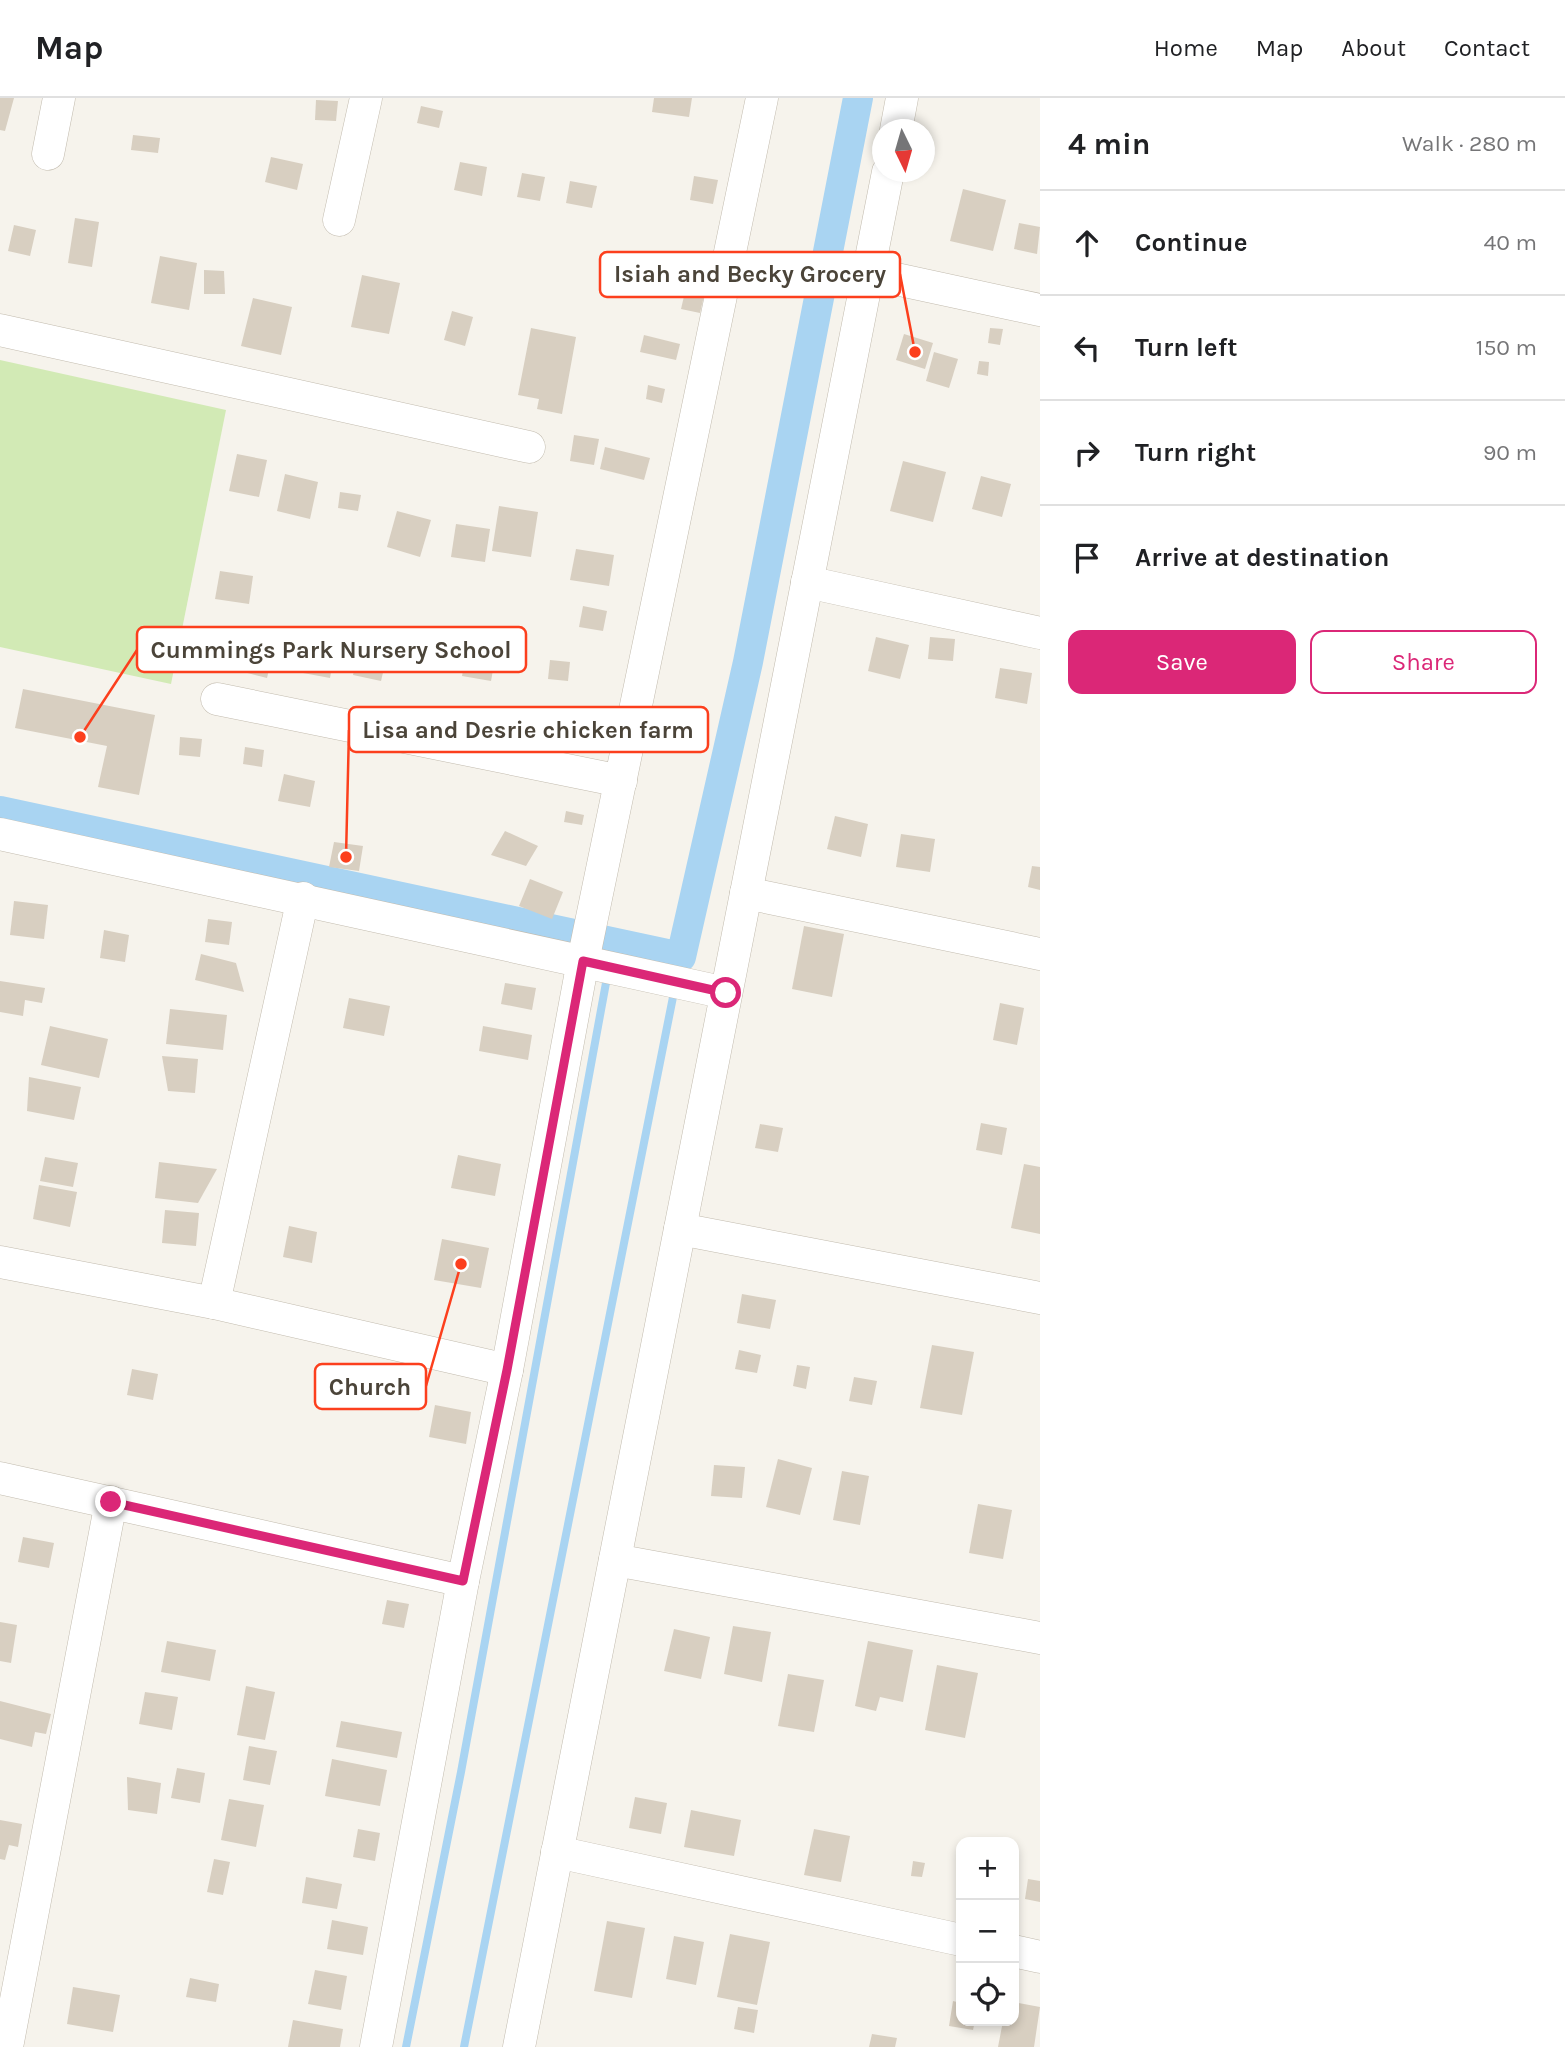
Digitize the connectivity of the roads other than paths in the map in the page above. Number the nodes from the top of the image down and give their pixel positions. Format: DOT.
graph roads {
  1 [pos="59,98"];
  2 [pos="366,98"];
  3 [pos="762,98"];
  4 [pos="902,98"];
  5 [pos="898,119"];
  6 [pos="48,154"];
  7 [pos="886,182"];
  8 [pos="339,220"];
  9 [pos="868,273"];
  10 [pos="1040,310"];
  11 [pos="0,330"];
  12 [pos="529,447"];
  13 [pos="807,582"];
  14 [pos="1040,633"];
  15 [pos="217,699"];
  16 [pos="621,781"];
  17 [pos="0,834"];
  18 [pos="746,893"];
  19 [pos="303,898"];
  20 [pos="1040,954"];
  21 [pos="583,961"];
  22 [pos="726,993"];
  23 [pos="680,1228"];
  24 [pos="0,1262"];
  25 [pos="1040,1298"];
  26 [pos="214,1303"];
  27 [pos="507,1370"];
  28 [pos="0,1478"];
  29 [pos="111,1502"];
  30 [pos="615,1560"];
  31 [pos="463,1581"];
  32 [pos="1040,1638"];
  33 [pos="557,1852"];
  34 [pos="956,1939"];
  35 [pos="1019,1952"];
  36 [pos="1040,1956"];
  37 [pos="6,2047"];
  38 [pos="376,2047"];
  39 [pos="519,2047"];
  1 -- 6 [label="street"];
  2 -- 8 [label="street"];
  3 -- 16 [label="street"];
  4 -- 5 [label="street"];
  7 -- 9 [label="street"];
  9 -- 10 [label="street"];
  9 -- 13 [label="street"];
  11 -- 12 [label="street"];
  13 -- 14 [label="street"];
  13 -- 18 [label="street"];
  15 -- 16 [label="street"];
  16 -- 21 [label="street"];
  17 -- 19 [label="street"];
  18 -- 20 [label="street"];
  18 -- 22 [label="street"];
  19 -- 21 [label="street"];
  19 -- 26 [label="street"];
  21 -- 22 [label="street"];
  21 -- 27 [label="street"];
  22 -- 23 [label="street"];
  23 -- 25 [label="street"];
  23 -- 30 [label="street"];
  24 -- 26 [label="street"];
  26 -- 27 [label="street"];
  27 -- 31 [label="street"];
  28 -- 29 [label="street"];
  29 -- 31 [label="street"];
  29 -- 37 [label="street"];
  30 -- 32 [label="street"];
  30 -- 33 [label="street"];
  31 -- 38 [label="street"];
  33 -- 34 [label="street"];
  33 -- 39 [label="street"];
  35 -- 36 [label="street"];
}
